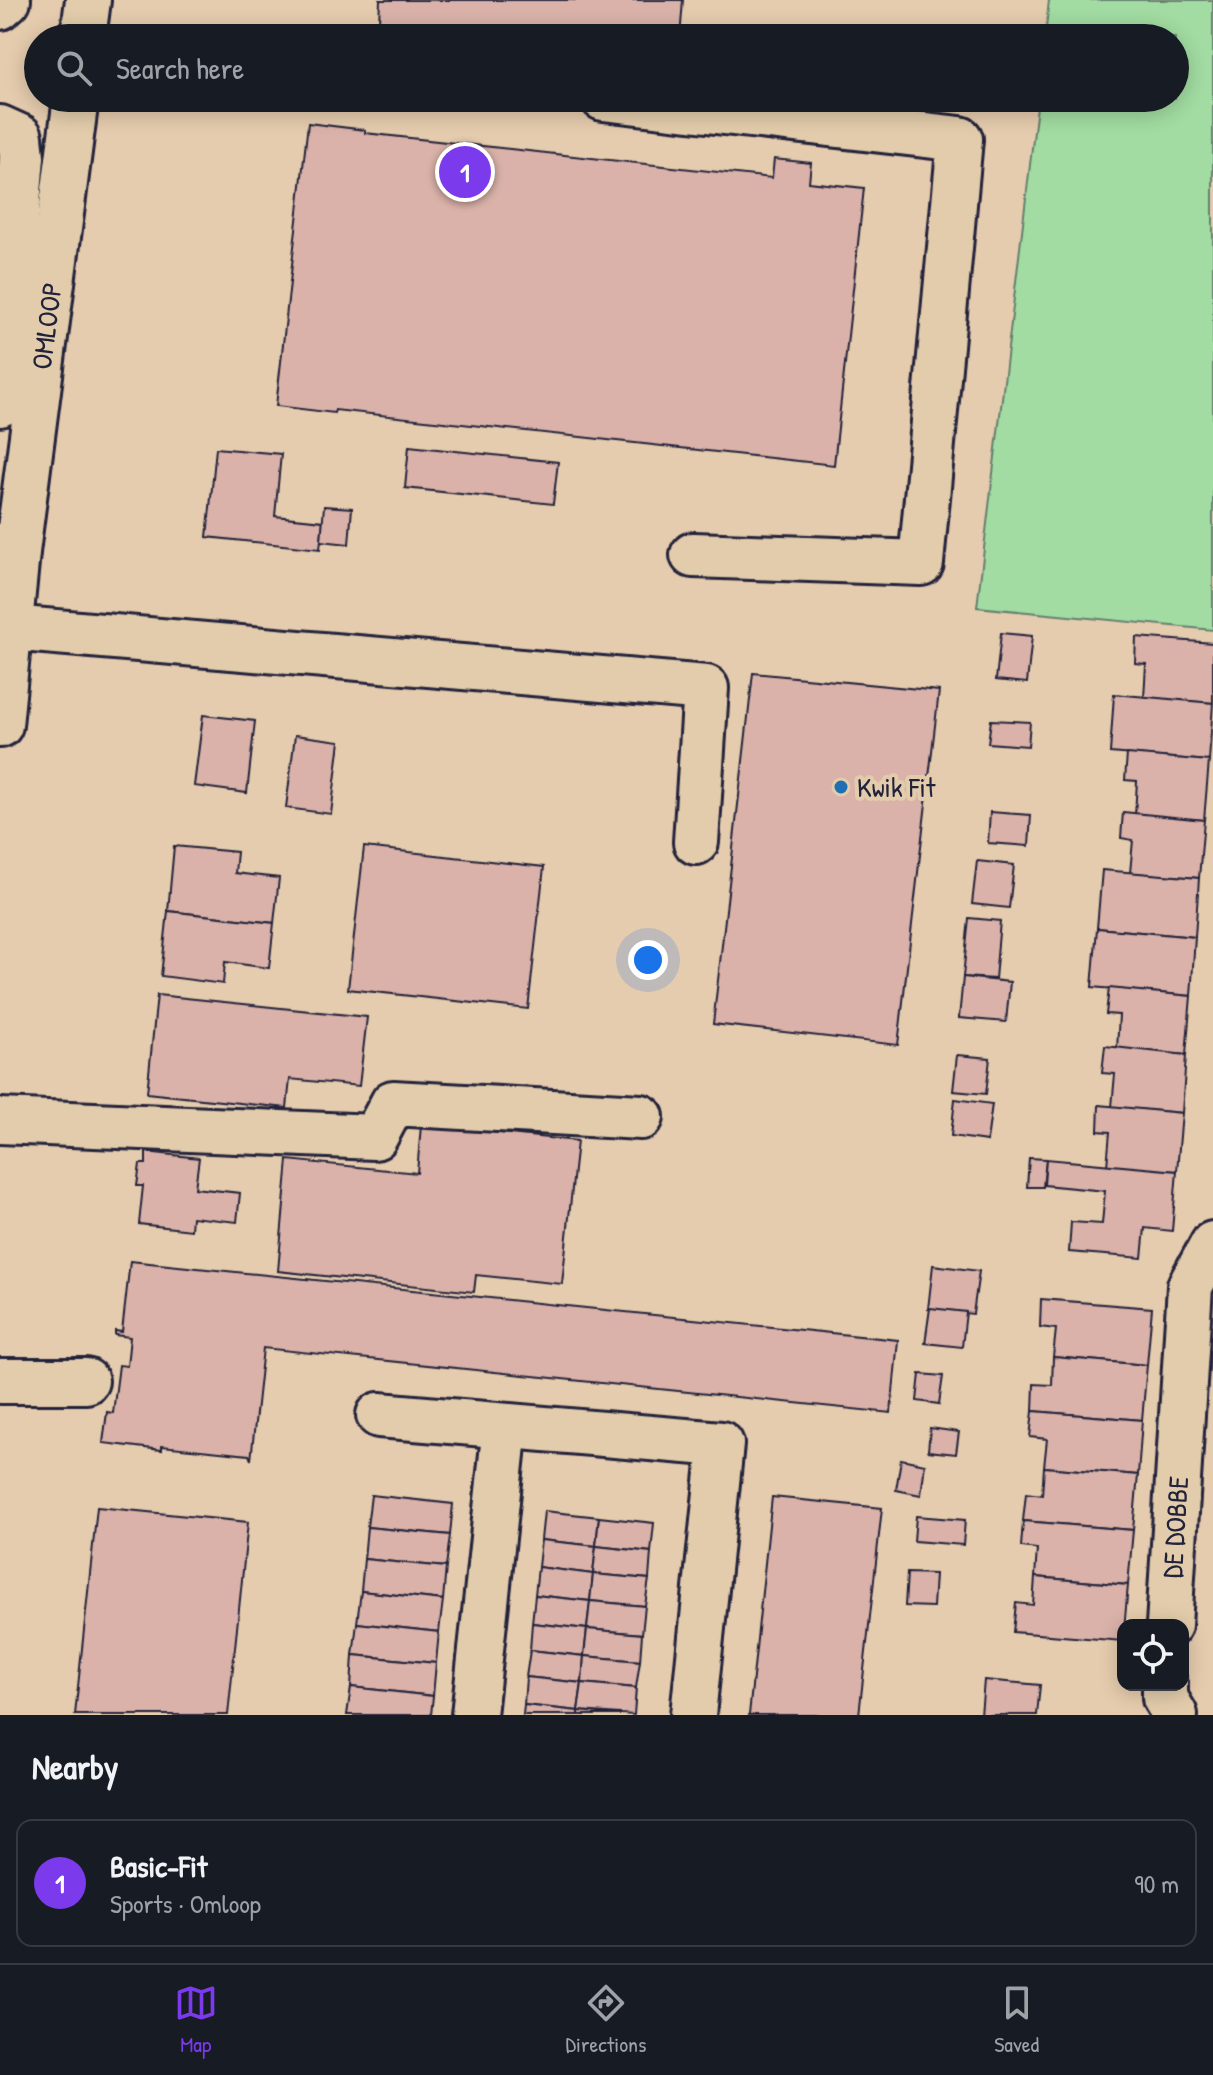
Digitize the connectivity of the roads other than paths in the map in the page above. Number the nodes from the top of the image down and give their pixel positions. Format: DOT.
graph roads {
  1 [pos="8,0"];
  2 [pos="88,0"];
  3 [pos="0,7"];
  4 [pos="85,24"];
  5 [pos="74,112"];
  6 [pos="725,112"];
  7 [pos="0,128"];
  8 [pos="0,404"];
  9 [pos="9,549"];
  10 [pos="693,555"];
  11 [pos="10,628"];
  12 [pos="0,725"];
  13 [pos="696,842"];
  14 [pos="641,1117"];
  15 [pos="0,1121"];
  16 [pos="1213,1244"];
  17 [pos="0,1381"];
  18 [pos="86,1381"];
  19 [pos="379,1415"];
  20 [pos="505,1426"];
  21 [pos="1169,1619"];
  22 [pos="1165,1691"];
  23 [pos="474,1715"];
  24 [pos="693,1715"];
  25 [pos="1175,1715"];
  1 -- 3 [label="street"];
  2 -- 4 [label="street"];
  5 -- 9 [label="street, OMLOOP"];
  6 -- 10 [label="street"];
  7 -- 8 [label="street"];
  9 -- 11 [label="street, OMLOOP"];
  11 -- 12 [label="street, OMLOOP"];
  11 -- 13 [label="street"];
  14 -- 15 [label="street"];
  16 -- 21 [label="street, DE DOBBE"];
  17 -- 18 [label="street"];
  19 -- 20 [label="street"];
  20 -- 23 [label="street"];
  20 -- 24 [label="street"];
  22 -- 25 [label="street"];
}
